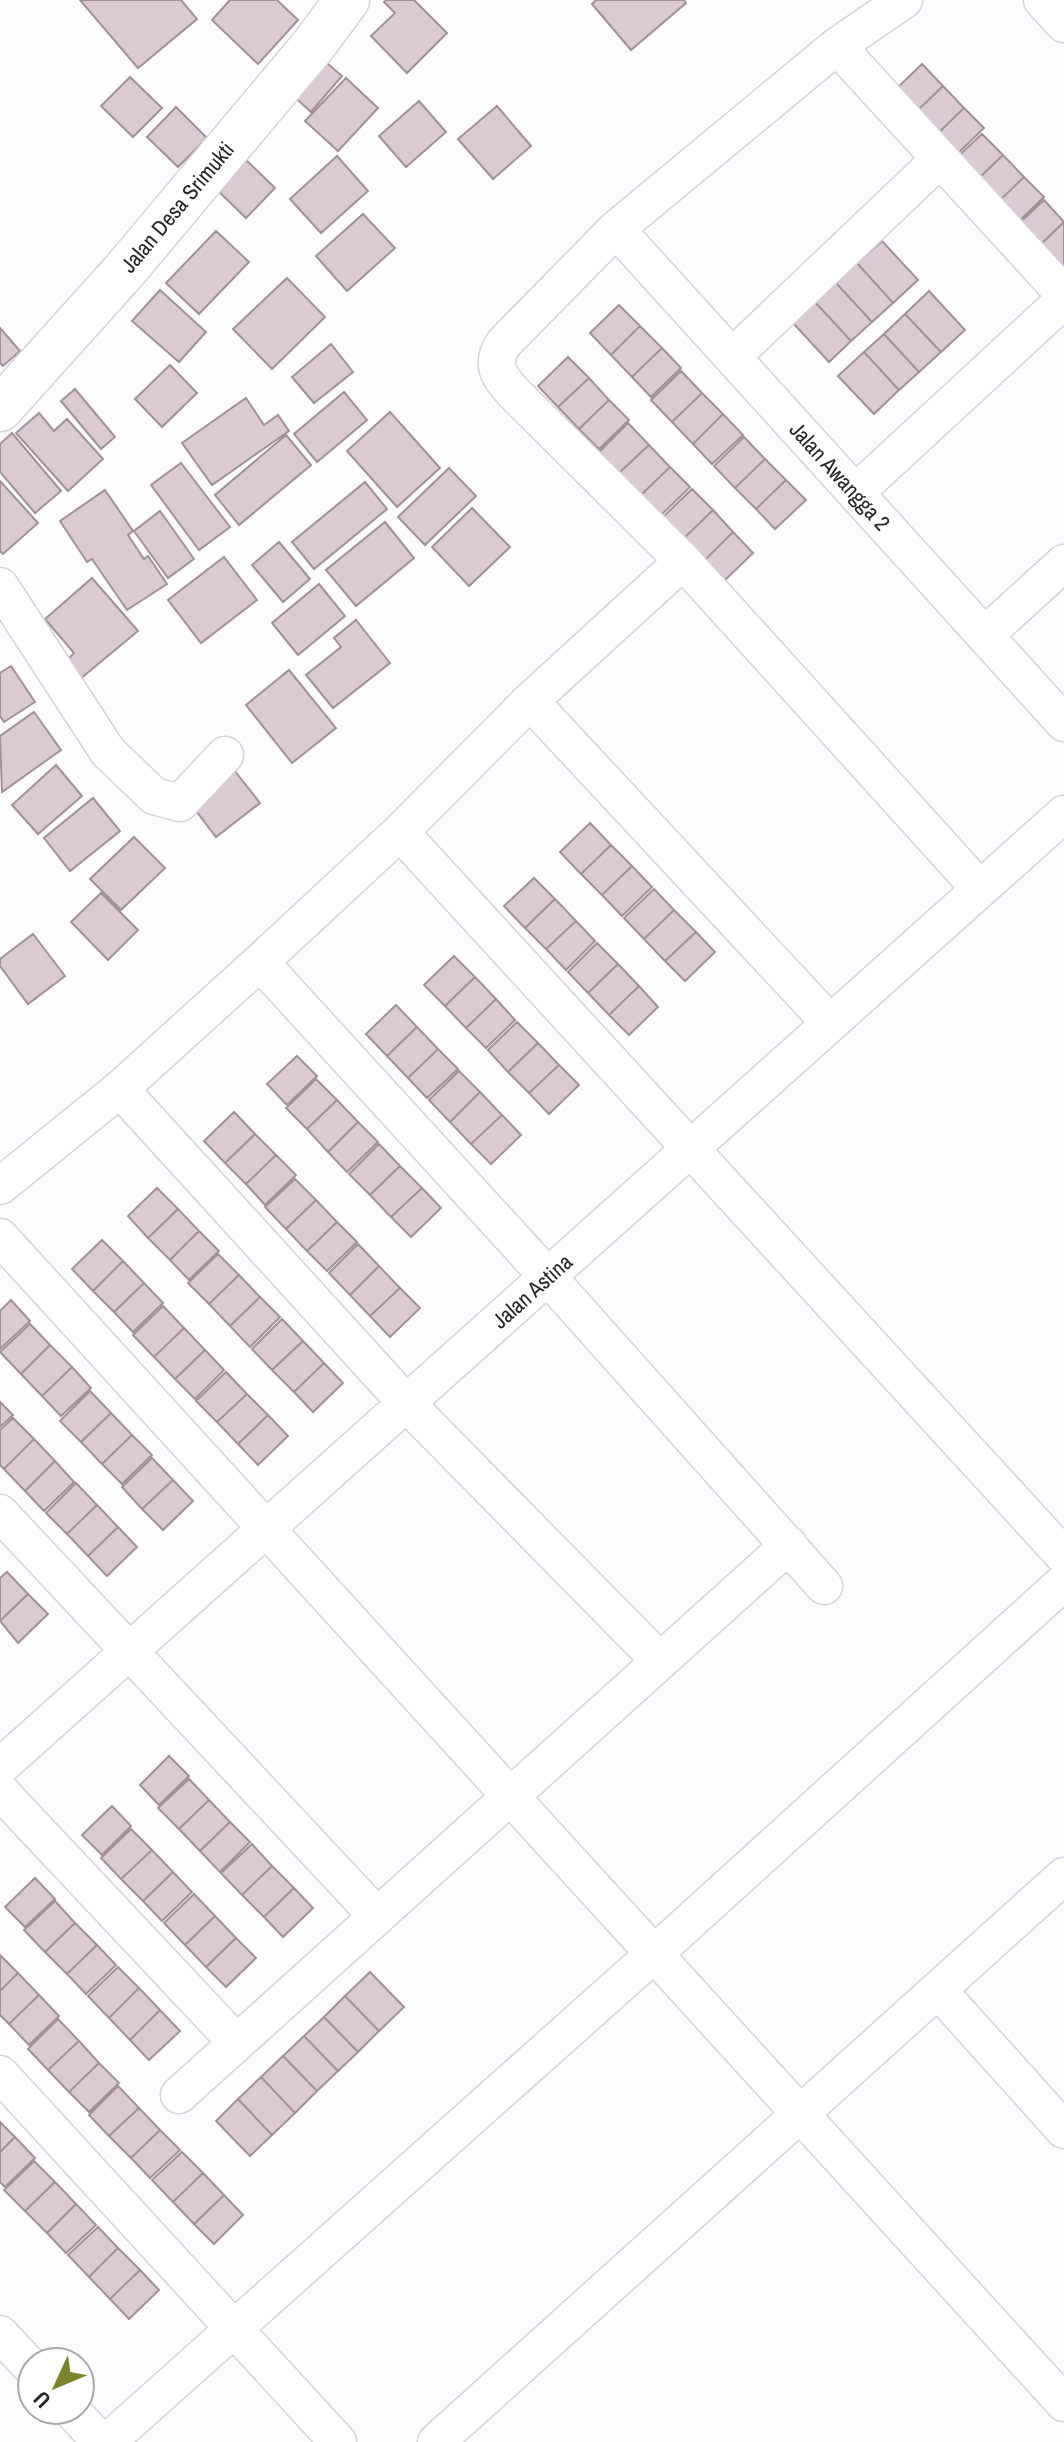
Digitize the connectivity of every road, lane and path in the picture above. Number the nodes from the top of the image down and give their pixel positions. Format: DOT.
graph roads {
  1 [pos="347,0"];
  2 [pos="904,0"];
  3 [pos="1042,0"];
  4 [pos="1064,24"];
  5 [pos="837,46"];
  6 [pos="940,159"];
  7 [pos="616,229"];
  8 [pos="1064,297"];
  9 [pos="732,357"];
  10 [pos="0,409"];
  11 [pos="855,493"];
  12 [pos="683,561"];
  13 [pos="1064,563"];
  14 [pos="0,586"];
  15 [pos="985,635"];
  16 [pos="530,701"];
  17 [pos="1064,723"];
  18 [pos="225,755"];
  19 [pos="1064,814"];
  20 [pos="400,832"];
  21 [pos="980,889"];
  22 [pos="260,962"];
  23 [pos="830,1023"];
  24 [pos="120,1089"];
  25 [pos="690,1149"];
  26 [pos="0,1186"];
  27 [pos="0,1237"];
  28 [pos="548,1277"];
  29 [pos="407,1404"];
  30 [pos="0,1513"];
  31 [pos="266,1529"];
  32 [pos="789,1545"];
  33 [pos="1064,1556"];
  34 [pos="1064,1582"];
  35 [pos="824,1586"];
  36 [pos="128,1653"];
  37 [pos="660,1661"];
  38 [pos="0,1767"];
  39 [pos="0,1791"];
  40 [pos="511,1796"];
  41 [pos="1064,1876"];
  42 [pos="377,1916"];
  43 [pos="654,1954"];
  44 [pos="938,1990"];
  45 [pos="236,2042"];
  46 [pos="0,2074"];
  47 [pos="179,2095"];
  48 [pos="800,2114"];
  49 [pos="1064,2130"];
  50 [pos="234,2327"];
  51 [pos="0,2334"];
  52 [pos="16,2351"];
  53 [pos="1064,2403"];
  54 [pos="88,2426"];
  55 [pos="104,2442"];
  56 [pos="338,2442"];
  57 [pos="436,2442"];
  1 -- 10 [label="street, Jalan Desa Srimukti"];
  2 -- 5 [label="street"];
  3 -- 4 [label="street"];
  5 -- 6 [label="street"];
  5 -- 7 [label="street"];
  6 -- 8 [label="street"];
  6 -- 9 [label="street"];
  7 -- 9 [label="street, Jalan Awangga 2"];
  7 -- 12 [label="street"];
  8 -- 11 [label="street"];
  9 -- 11 [label="street, Jalan Awangga 2"];
  11 -- 15 [label="street, Jalan Awangga 2"];
  12 -- 16 [label="street"];
  12 -- 21 [label="street"];
  13 -- 15 [label="street"];
  14 -- 18 [label="street"];
  15 -- 17 [label="street, Jalan Awangga 2"];
  16 -- 20 [label="street"];
  16 -- 23 [label="street"];
  19 -- 21 [label="street, Jalan Astina"];
  20 -- 22 [label="street"];
  20 -- 25 [label="street"];
  21 -- 23 [label="street, Jalan Astina"];
  22 -- 24 [label="street"];
  22 -- 28 [label="street"];
  23 -- 25 [label="street, Jalan Astina"];
  24 -- 26 [label="street"];
  24 -- 29 [label="street"];
  25 -- 28 [label="street, Jalan Astina"];
  25 -- 33 [label="street"];
  27 -- 31 [label="street"];
  28 -- 29 [label="street, Jalan Astina"];
  28 -- 32 [label="street"];
  29 -- 31 [label="street, Jalan Astina"];
  29 -- 37 [label="street"];
  30 -- 36 [label="street"];
  31 -- 36 [label="street, Jalan Astina"];
  31 -- 40 [label="street"];
  32 -- 35 [label="street"];
  32 -- 37 [label="street"];
  34 -- 43 [label="street"];
  36 -- 38 [label="street, Jalan Astina"];
  36 -- 42 [label="street"];
  37 -- 40 [label="street"];
  39 -- 45 [label="street"];
  40 -- 42 [label="street"];
  40 -- 43 [label="street"];
  41 -- 44 [label="street"];
  42 -- 45 [label="street"];
  43 -- 48 [label="street"];
  43 -- 50 [label="street"];
  44 -- 48 [label="street"];
  44 -- 49 [label="street"];
  45 -- 47 [label="street"];
  46 -- 50 [label="street"];
  48 -- 53 [label="street"];
  48 -- 57 [label="street"];
  50 -- 55 [label="street"];
  50 -- 56 [label="street"];
  51 -- 52 [label="street"];
  54 -- 55 [label="street"];
}
